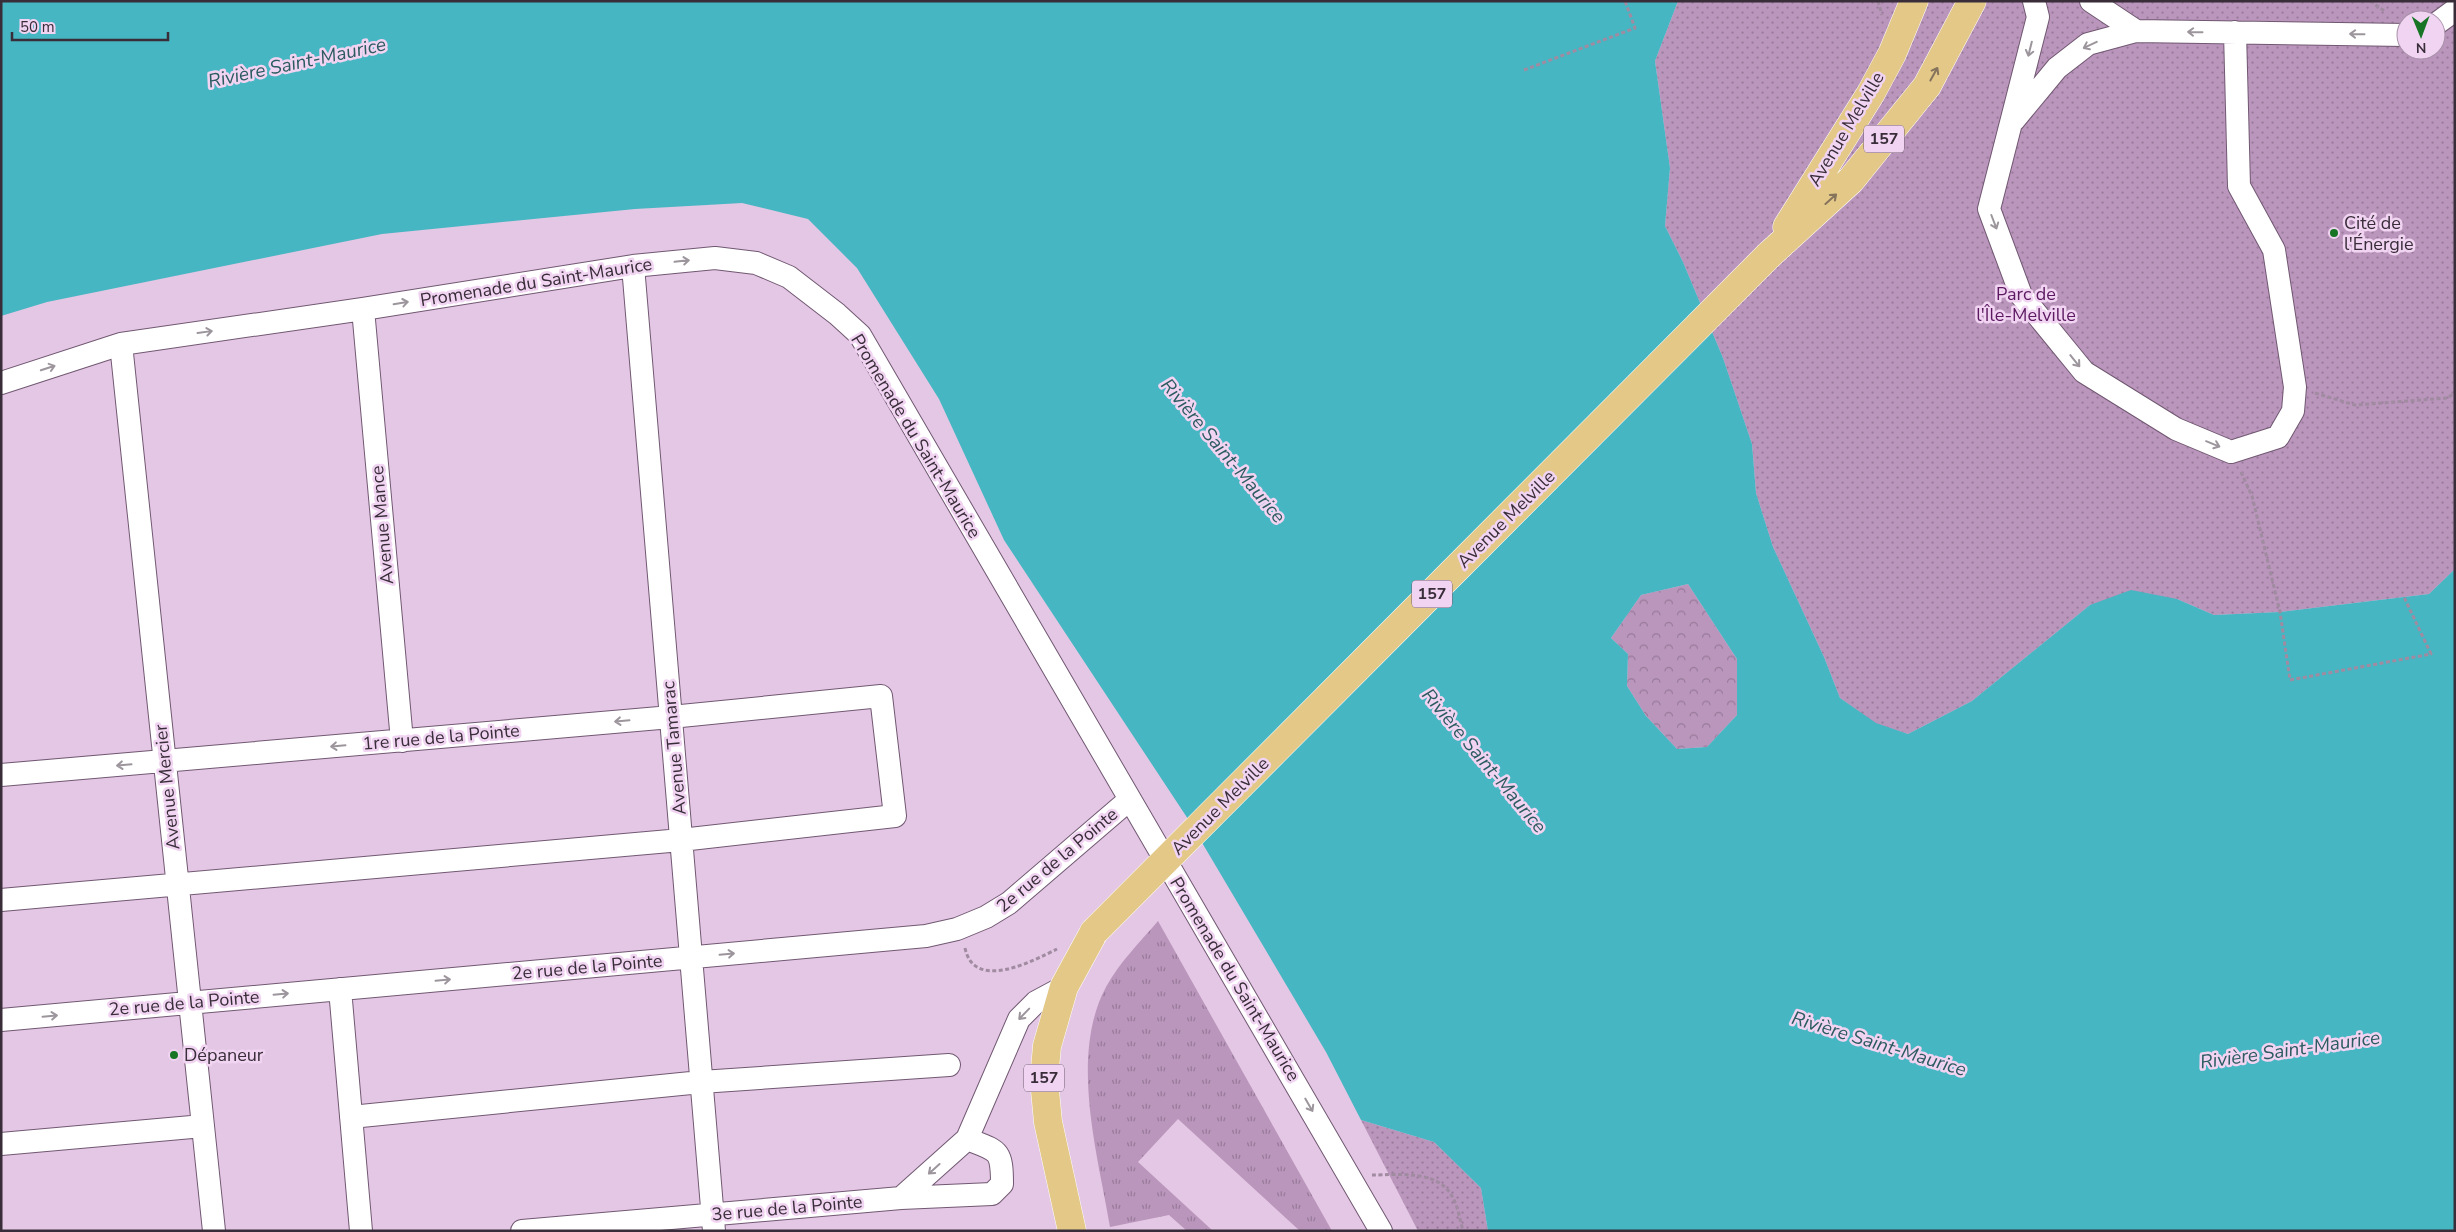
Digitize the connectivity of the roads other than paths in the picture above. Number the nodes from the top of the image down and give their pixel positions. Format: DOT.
graph roads {
  1 [pos="1914,1"];
  2 [pos="1972,1"];
  3 [pos="2034,1"];
  4 [pos="2091,1"];
  5 [pos="2136,31"];
  6 [pos="2235,32"];
  7 [pos="2396,35"];
  8 [pos="2010,126"];
  9 [pos="1769,255"];
  10 [pos="633,266"];
  11 [pos="363,309"];
  12 [pos="120,344"];
  13 [pos="1,383"];
  14 [pos="671,717"];
  15 [pos="402,741"];
  16 [pos="165,761"];
  17 [pos="1,775"];
  18 [pos="1129,800"];
  19 [pos="681,840"];
  20 [pos="178,883"];
  21 [pos="1,900"];
  22 [pos="691,957"];
  23 [pos="1064,987"];
  24 [pos="340,989"];
  25 [pos="190,1003"];
  26 [pos="1,1020"];
  27 [pos="949,1064"];
  28 [pos="701,1082"];
  29 [pos="351,1117"];
  30 [pos="203,1126"];
  31 [pos="967,1139"];
  32 [pos="1,1144"];
  33 [pos="901,1198"];
  34 [pos="713,1223"];
  35 [pos="214,1231"];
  36 [pos="361,1231"];
  37 [pos="522,1231"];
  38 [pos="1072,1231"];
  39 [pos="1381,1231"];
  1 -- 9 [label="main road, Avenue Melville / 157"];
  9 -- 2 [label="main road, Avenue Melville / 157, one-way"];
  3 -- 8 [label="street, one-way"];
  4 -- 5 [label="street"];
  6 -- 5 [label="street, one-way"];
  5 -- 8 [label="street, one-way"];
  7 -- 6 [label="street, one-way"];
  8 -- 6 [label="street, one-way"];
  9 -- 23 [label="main road, Avenue Melville / 157, bridge"];
  11 -- 10 [label="street, Promenade du Saint-Maurice, one-way"];
  10 -- 14 [label="street, Avenue Tamarac"];
  10 -- 18 [label="street, Promenade du Saint-Maurice, one-way"];
  12 -- 11 [label="street, Promenade du Saint-Maurice, one-way"];
  11 -- 15 [label="street, Avenue Mance"];
  13 -- 12 [label="street, Promenade du Saint-Maurice, one-way"];
  12 -- 16 [label="street, Avenue Mercier"];
  14 -- 15 [label="street, 1re rue de la Pointe, one-way"];
  14 -- 19 [label="street, Avenue Tamarac"];
  14 -- 19 [label="street, 1re rue de la Pointe"];
  15 -- 16 [label="street, 1re rue de la Pointe, one-way"];
  16 -- 17 [label="street, 1re rue de la Pointe, one-way"];
  16 -- 20 [label="street, Avenue Mercier"];
  22 -- 18 [label="street, 2e rue de la Pointe, one-way"];
  18 -- 39 [label="street, Promenade du Saint-Maurice, one-way"];
  19 -- 20 [label="street"];
  19 -- 22 [label="street, Avenue Tamarac"];
  20 -- 21 [label="street"];
  20 -- 25 [label="street, Avenue Mercier"];
  24 -- 22 [label="street, 2e rue de la Pointe, one-way"];
  22 -- 28 [label="street, Avenue Tamarac"];
  23 -- 31 [label="street, one-way"];
  23 -- 38 [label="main road, 157"];
  25 -- 24 [label="street, 2e rue de la Pointe, one-way"];
  24 -- 29 [label="street"];
  26 -- 25 [label="street, 2e rue de la Pointe, one-way"];
  25 -- 30 [label="street, Avenue Mercier"];
  27 -- 28 [label="street"];
  28 -- 29 [label="street"];
  28 -- 34 [label="street, Avenue Tamarac"];
  29 -- 36 [label="street"];
  30 -- 32 [label="street"];
  30 -- 35 [label="street, Avenue Mercier"];
  31 -- 33 [label="street, one-way"];
  31 -- 33 [label="street, 3e rue de la Pointe"];
  33 -- 34 [label="street, 3e rue de la Pointe"];
  34 -- 37 [label="street, 3e rue de la Pointe"];
}
